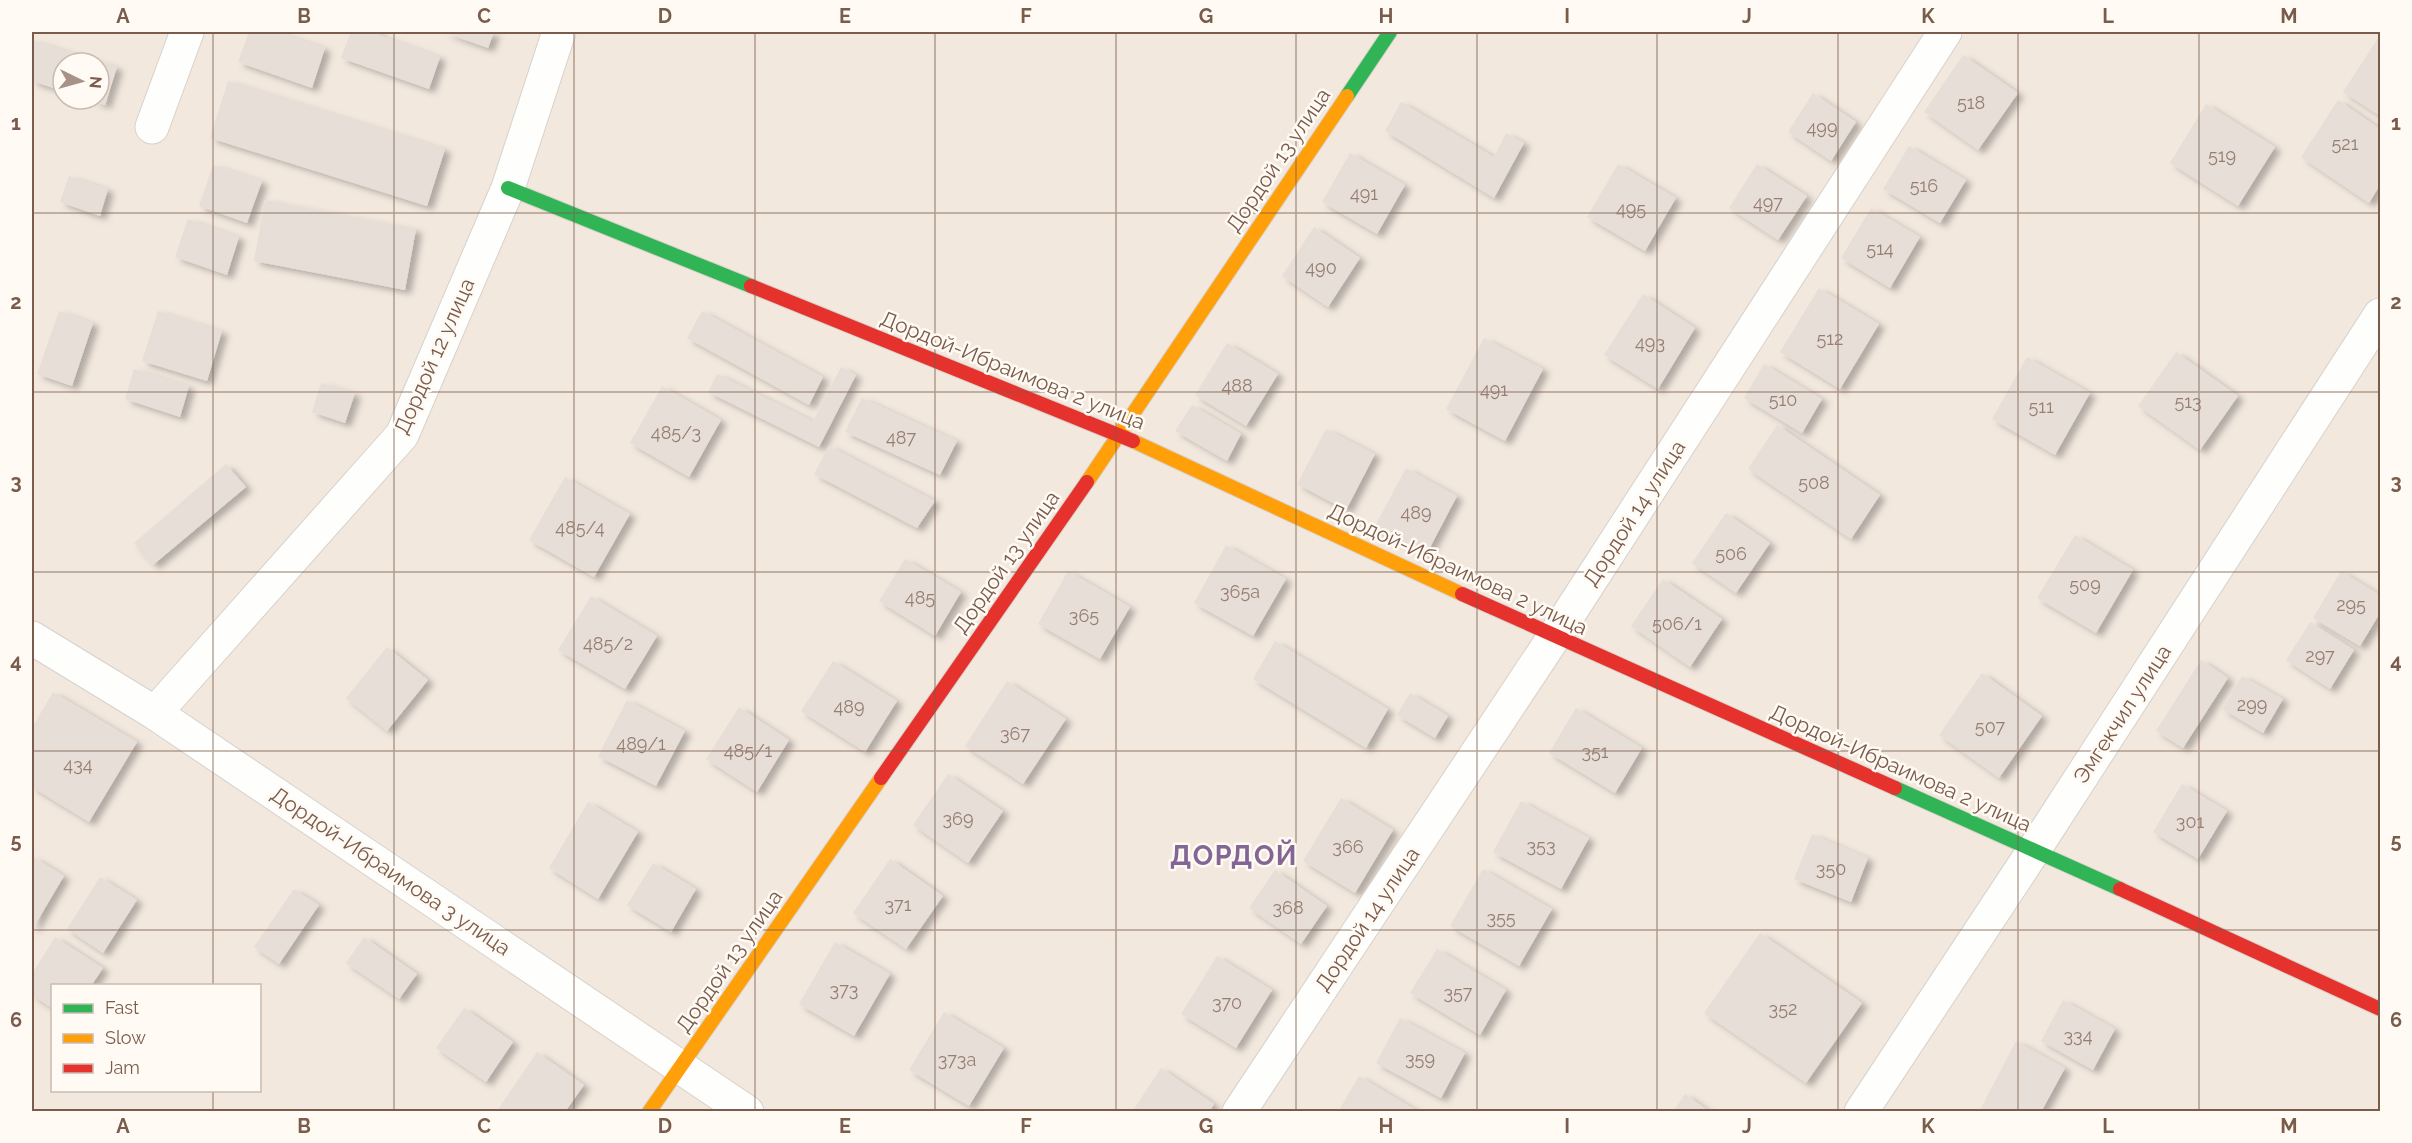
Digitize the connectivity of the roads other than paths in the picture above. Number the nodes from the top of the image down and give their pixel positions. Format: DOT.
graph roads {
  1 [pos="187,32"];
  2 [pos="558,32"];
  3 [pos="1390,32"];
  4 [pos="1945,32"];
  5 [pos="152,127"];
  6 [pos="508,188"];
  7 [pos="2380,315"];
  8 [pos="1120,435"];
  9 [pos="1554,637"];
  10 [pos="32,638"];
  11 [pos="155,712"];
  12 [pos="2034,850"];
  13 [pos="2380,1009"];
  14 [pos="682,1066"];
  15 [pos="649,1112"];
  16 [pos="747,1112"];
  17 [pos="1239,1112"];
  18 [pos="1861,1112"];
  1 -- 5 [label="street"];
  2 -- 6 [label="street, Дордой 12 улица"];
  3 -- 8 [label="street, Дордой 13 улица"];
  4 -- 9 [label="street, Дордой 14 улица"];
  6 -- 8 [label="street, Дордой-Ибраимова 2 улица"];
  6 -- 11 [label="street, Дордой 12 улица"];
  7 -- 12 [label="street, Эмгекчил улица"];
  8 -- 9 [label="street, Дордой-Ибраимова 2 улица"];
  8 -- 14 [label="street, Дордой 13 улица"];
  9 -- 12 [label="street, Дордой-Ибраимова 2 улица"];
  9 -- 17 [label="street, Дордой 14 улица"];
  10 -- 11 [label="street, Дордой-Ибраимова 3 улица"];
  11 -- 14 [label="street, Дордой-Ибраимова 3 улица"];
  12 -- 13 [label="street, Дордой-Ибраимова 2 улица"];
  12 -- 18 [label="street, Эмгекчил улица"];
  14 -- 15 [label="street, Дордой 13 улица"];
  14 -- 16 [label="street, Дордой-Ибраимова 3 улица"];
}
